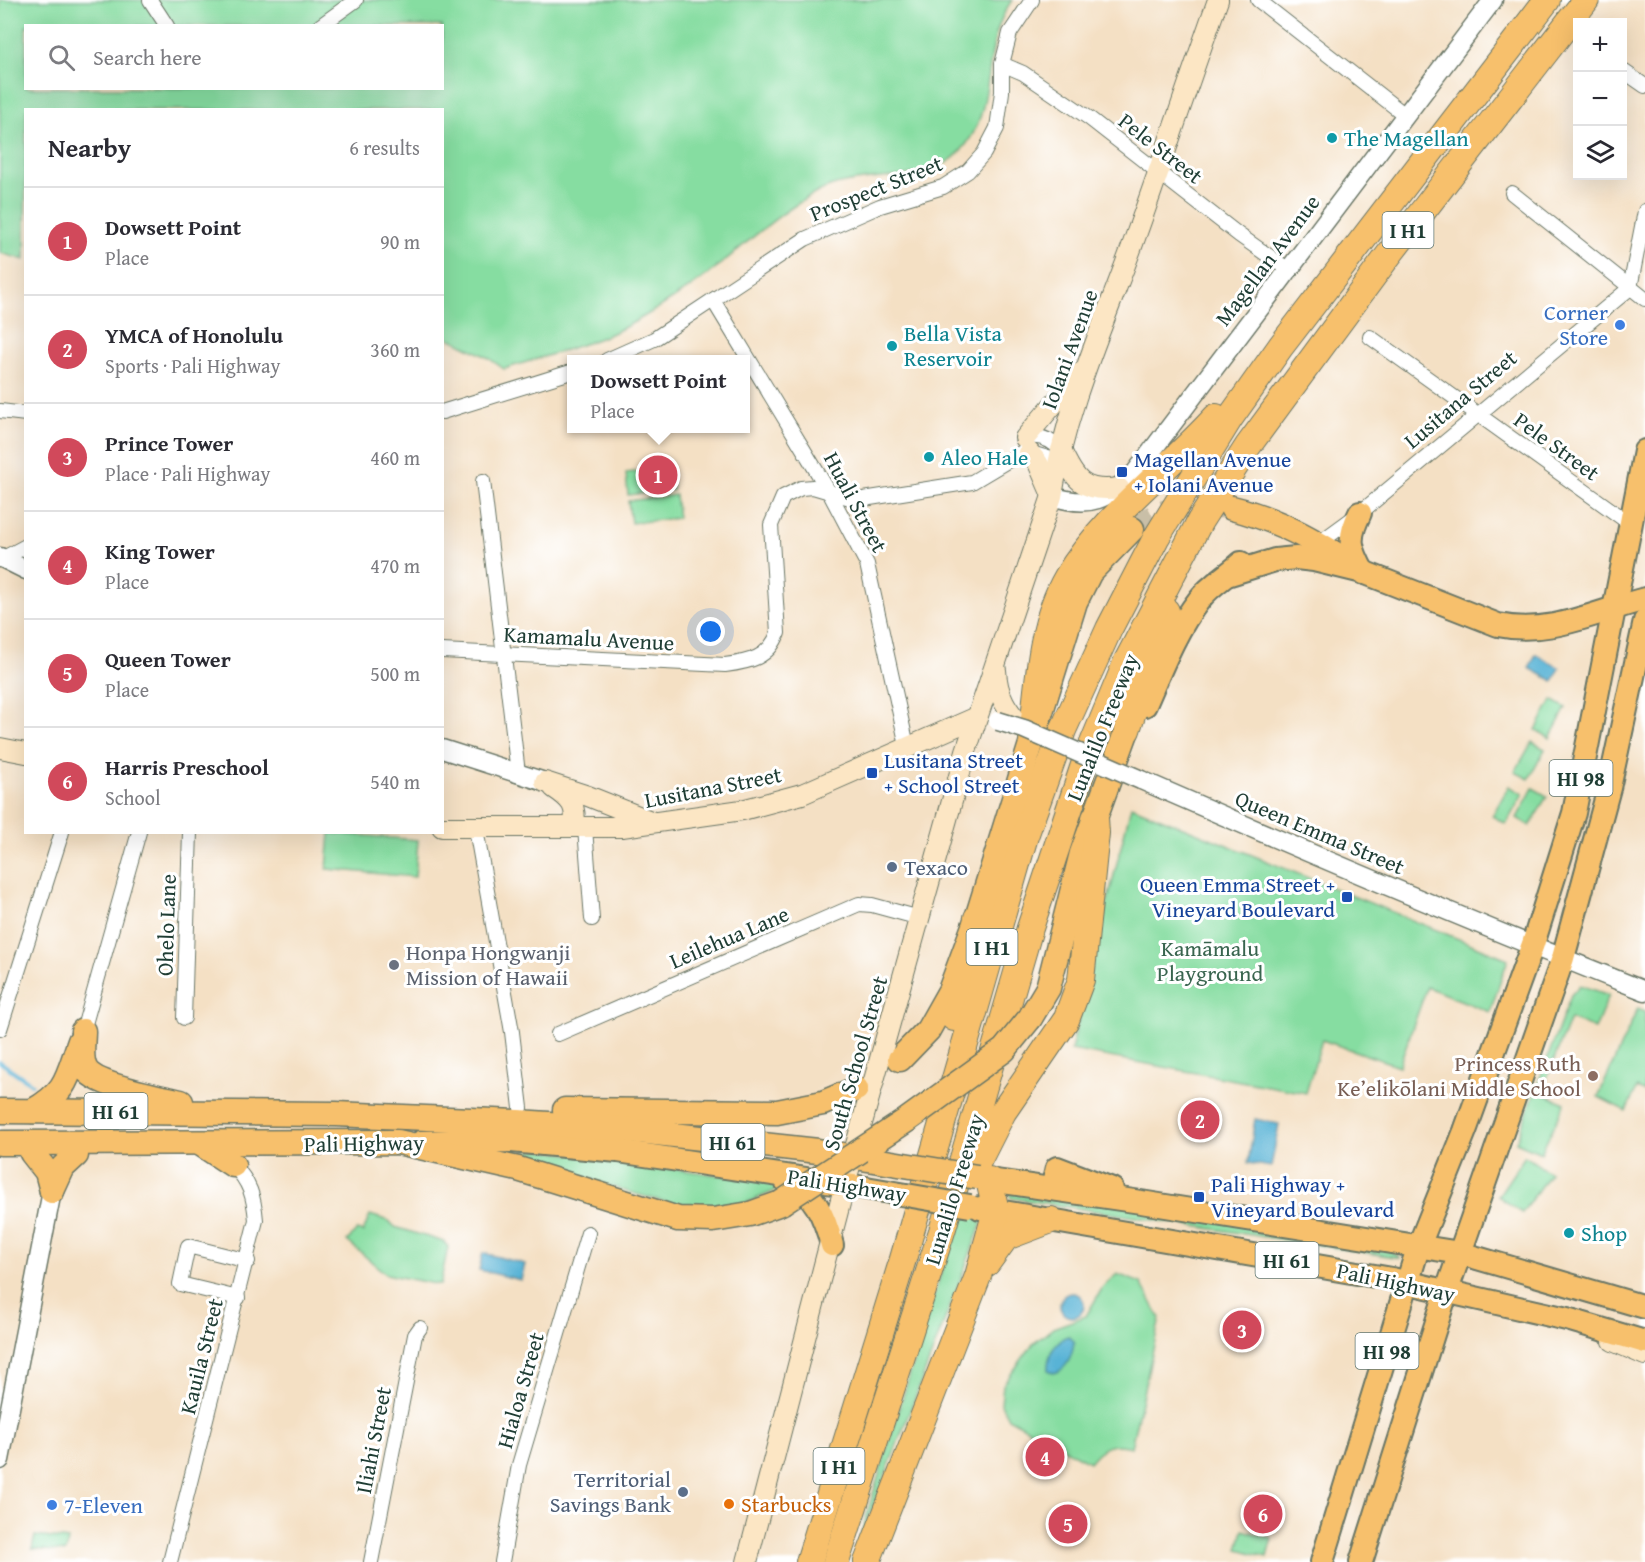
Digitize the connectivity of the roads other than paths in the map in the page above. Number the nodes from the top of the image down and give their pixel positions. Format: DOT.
graph roads {
  1 [pos="150,0"];
  2 [pos="356,0"];
  3 [pos="1032,0"];
  4 [pos="1218,0"];
  5 [pos="1258,0"];
  6 [pos="1493,0"];
  7 [pos="1547,0"];
  8 [pos="1583,6"];
  9 [pos="166,24"];
  10 [pos="323,24"];
  11 [pos="1002,64"];
  12 [pos="1626,72"];
  13 [pos="1645,86"];
  14 [pos="1405,115"];
  15 [pos="1159,174"];
  16 [pos="1512,193"];
  17 [pos="1645,211"];
  18 [pos="1290,270"];
  19 [pos="1630,288"];
  20 [pos="1645,299"];
  21 [pos="713,300"];
  22 [pos="1370,337"];
  23 [pos="1281,346"];
  24 [pos="618,355"];
  25 [pos="746,355"];
  26 [pos="750,361"];
  27 [pos="1085,369"];
  28 [pos="567,373"];
  29 [pos="0,411"];
  30 [pos="444,411"];
  31 [pos="24,414"];
  32 [pos="1477,416"];
  33 [pos="1027,445"];
  34 [pos="1645,451"];
  35 [pos="1059,455"];
  36 [pos="483,481"];
  37 [pos="1119,488"];
  38 [pos="828,490"];
  39 [pos="1052,496"];
  40 [pos="1232,508"];
  41 [pos="1360,513"];
  42 [pos="1200,521"];
  43 [pos="1632,525"];
  44 [pos="1132,529"];
  45 [pos="1318,543"];
  46 [pos="24,547"];
  47 [pos="1,558"];
  48 [pos="24,569"];
  49 [pos="1363,572"];
  50 [pos="1230,574"];
  51 [pos="1645,599"];
  52 [pos="1614,607"];
  53 [pos="1645,621"];
  54 [pos="444,651"];
  55 [pos="502,655"];
  56 [pos="995,664"];
  57 [pos="1641,664"];
  58 [pos="1002,714"];
  59 [pos="977,717"];
  60 [pos="1127,730"];
  61 [pos="1028,733"];
  62 [pos="907,746"];
  63 [pos="1,749"];
  64 [pos="444,750"];
  65 [pos="24,753"];
  66 [pos="518,773"];
  67 [pos="544,782"];
  68 [pos="1095,818"];
  69 [pos="652,822"];
  70 [pos="444,827"];
  71 [pos="580,827"];
  72 [pos="476,829"];
  73 [pos="61,834"];
  74 [pos="138,834"];
  75 [pos="189,834"];
  76 [pos="920,918"];
  77 [pos="977,918"];
  78 [pos="592,919"];
  79 [pos="1533,944"];
  80 [pos="1563,958"];
  81 [pos="1643,986"];
  82 [pos="184,1018"];
  83 [pos="0,1029"];
  84 [pos="83,1031"];
  85 [pos="558,1034"];
  86 [pos="900,1059"];
  87 [pos="856,1089"];
  88 [pos="522,1108"];
  89 [pos="0,1111"];
  90 [pos="33,1111"];
  91 [pos="230,1112"];
  92 [pos="371,1116"];
  93 [pos="0,1143"];
  94 [pos="398,1143"];
  95 [pos="166,1144"];
  96 [pos="201,1144"];
  97 [pos="0,1153"];
  98 [pos="32,1153"];
  99 [pos="76,1155"];
  100 [pos="854,1159"];
  101 [pos="233,1165"];
  102 [pos="753,1170"];
  103 [pos="983,1178"];
  104 [pos="855,1186"];
  105 [pos="52,1191"];
  106 [pos="996,1211"];
  107 [pos="1051,1220"];
  108 [pos="942,1232"];
  109 [pos="588,1233"];
  110 [pos="832,1245"];
  111 [pos="1418,1248"];
  112 [pos="1460,1253"];
  113 [pos="248,1261"];
  114 [pos="978,1276"];
  115 [pos="1407,1282"];
  116 [pos="1446,1293"];
  117 [pos="238,1298"];
  118 [pos="1645,1307"];
  119 [pos="1567,1319"];
  120 [pos="420,1328"];
  121 [pos="1645,1342"];
  122 [pos="1645,1355"];
  123 [pos="869,1371"];
  124 [pos="0,1460"];
  125 [pos="170,1562"];
  126 [pos="371,1562"];
  127 [pos="502,1562"];
  128 [pos="747,1562"];
  129 [pos="809,1562"];
  130 [pos="837,1562"];
  131 [pos="867,1562"];
  132 [pos="1322,1562"];
  133 [pos="1361,1562"];
  1 -- 9 [label="street"];
  2 -- 10 [label="street"];
  3 -- 11 [label="street, Prospect Street"];
  4 -- 15 [label="main road, Iolani Avenue"];
  5 -- 14 [label="street"];
  6 -- 14 [label="street, Magellan Avenue"];
  7 -- 23 [label="highway, Lunalilo Freeway / I H1"];
  8 -- 42 [label="highway, Lunalilo Freeway / I H1"];
  11 -- 15 [label="street, Pele Street"];
  11 -- 21 [label="street, Prospect Street"];
  12 -- 13 [label="street"];
  14 -- 18 [label="street, Magellan Avenue"];
  15 -- 18 [label="street, Pele Street"];
  15 -- 27 [label="main road, Iolani Avenue"];
  16 -- 19 [label="street"];
  17 -- 19 [label="street"];
  18 -- 37 [label="street, Magellan Avenue"];
  19 -- 20 [label="street"];
  19 -- 32 [label="street, Lusitana Street"];
  21 -- 24 [label="street, Prospect Street"];
  21 -- 25 [label="street, Huali Street"];
  22 -- 32 [label="street, Pele Street"];
  23 -- 61 [label="highway"];
  23 -- 123 [label="highway, Lunalilo Freeway / I H1"];
  26 -- 38 [label="street, Huali Street"];
  27 -- 33 [label="main road"];
  27 -- 35 [label="main road, Iolani Avenue"];
  28 -- 30 [label="street"];
  29 -- 31 [label="street"];
  32 -- 41 [label="street, Lusitana Street"];
  32 -- 43 [label="street, Pele Street"];
  33 -- 35 [label="street"];
  33 -- 38 [label="street, Kamamalu Avenue"];
  33 -- 39 [label="main road"];
  34 -- 43 [label="main road, HI 98"];
  35 -- 37 [label="main road"];
  35 -- 39 [label="main road, Iolani Avenue"];
  36 -- 55 [label="street"];
  37 -- 39 [label="street, Magellan Avenue"];
  38 -- 55 [label="street, Kamamalu Avenue"];
  38 -- 62 [label="street, Huali Street"];
  39 -- 56 [label="main road, Iolani Avenue"];
  40 -- 45 [label="highway"];
  41 -- 45 [label="street, Lusitana Street"];
  41 -- 49 [label="main road"];
  42 -- 60 [label="highway"];
  42 -- 108 [label="highway, Lunalilo Freeway / I H1"];
  43 -- 52 [label="main road, HI 98"];
  44 -- 61 [label="highway"];
  45 -- 49 [label="highway"];
  45 -- 50 [label="main road"];
  46 -- 47 [label="street"];
  47 -- 48 [label="street"];
  49 -- 50 [label="main road"];
  49 -- 52 [label="main road"];
  50 -- 60 [label="main road"];
  51 -- 52 [label="main road"];
  52 -- 79 [label="main road, HI 98"];
  53 -- 57 [label="main road, HI 98"];
  54 -- 55 [label="street, Kamamalu Avenue"];
  55 -- 66 [label="street"];
  56 -- 58 [label="main road"];
  56 -- 59 [label="main road, Iolani Avenue"];
  57 -- 80 [label="main road, HI 98"];
  58 -- 59 [label="street"];
  58 -- 61 [label="main road"];
  59 -- 62 [label="main road, Lusitana Street"];
  59 -- 76 [label="main road, South School Street"];
  60 -- 68 [label="highway"];
  61 -- 77 [label="highway"];
  61 -- 79 [label="street, Queen Emma Street, bridge"];
  62 -- 69 [label="main road, Lusitana Street"];
  63 -- 65 [label="main road"];
  64 -- 66 [label="street"];
  66 -- 67 [label="street"];
  67 -- 69 [label="main road"];
  67 -- 71 [label="main road"];
  68 -- 94 [label="highway, bridge"];
  68 -- 108 [label="highway"];
  69 -- 71 [label="main road, Lusitana Street"];
  70 -- 72 [label="main road, Lusitana Street"];
  71 -- 72 [label="main road, Lusitana Street"];
  71 -- 78 [label="street"];
  72 -- 88 [label="street"];
  73 -- 83 [label="street"];
  74 -- 84 [label="street"];
  75 -- 82 [label="street, Ohelo Lane"];
  76 -- 85 [label="street, Leilehua Lane"];
  76 -- 100 [label="main road, South School Street"];
  77 -- 86 [label="highway"];
  77 -- 123 [label="highway"];
  79 -- 80 [label="street, Queen Emma Street"];
  79 -- 111 [label="main road, HI 98"];
  80 -- 81 [label="street, Queen Emma Street"];
  80 -- 112 [label="main road, HI 98"];
  84 -- 90 [label="highway"];
  84 -- 91 [label="highway"];
  87 -- 88 [label="highway"];
  88 -- 92 [label="highway"];
  89 -- 90 [label="highway, Pali Highway / HI 61"];
  90 -- 91 [label="highway, Pali Highway / HI 61"];
  91 -- 92 [label="highway, Pali Highway / HI 61"];
  92 -- 100 [label="highway, Pali Highway / HI 61"];
  93 -- 95 [label="highway, Pali Highway / HI 61"];
  94 -- 96 [label="highway, Pali Highway / HI 61"];
  94 -- 102 [label="main road, Pali Highway / HI 61"];
  95 -- 96 [label="highway, Pali Highway / HI 61"];
  95 -- 99 [label="highway"];
  96 -- 101 [label="highway"];
  97 -- 98 [label="highway"];
  98 -- 99 [label="highway"];
  98 -- 105 [label="highway"];
  99 -- 105 [label="highway"];
  100 -- 103 [label="highway, Pali Highway / HI 61, bridge"];
  100 -- 104 [label="main road, South School Street"];
  101 -- 113 [label="street, Kauila Street"];
  102 -- 104 [label="main road, Pali Highway / HI 61"];
  102 -- 110 [label="main road"];
  103 -- 106 [label="highway"];
  103 -- 111 [label="main road, Pali Highway / HI 61"];
  104 -- 106 [label="main road, Pali Highway / HI 61, bridge"];
  104 -- 110 [label="main road, South School Street"];
  105 -- 124 [label="street"];
  106 -- 107 [label="main road, Pali Highway / HI 61"];
  106 -- 114 [label="highway"];
  107 -- 114 [label="highway"];
  107 -- 115 [label="main road, Pali Highway / HI 61"];
  108 -- 130 [label="highway, Lunalilo Freeway / I H1"];
  109 -- 127 [label="street, Hialoa Street"];
  110 -- 128 [label="main road, South School Street"];
  111 -- 112 [label="main road, Pali Highway / HI 61"];
  111 -- 115 [label="main road, HI 98"];
  112 -- 116 [label="main road, HI 98"];
  112 -- 118 [label="main road, Pali Highway"];
  113 -- 117 [label="street, Kauila Street"];
  113 -- 117 [label="street"];
  114 -- 131 [label="highway"];
  115 -- 116 [label="main road, Pali Highway / HI 61"];
  115 -- 132 [label="main road, HI 98"];
  116 -- 119 [label="main road, Pali Highway"];
  116 -- 133 [label="main road, HI 98"];
  117 -- 125 [label="street, Kauila Street"];
  119 -- 121 [label="main road, Pali Highway"];
  119 -- 122 [label="main road"];
  120 -- 126 [label="street, Iliahi Street"];
  123 -- 129 [label="highway, Lunalilo Freeway / I H1"];
}
